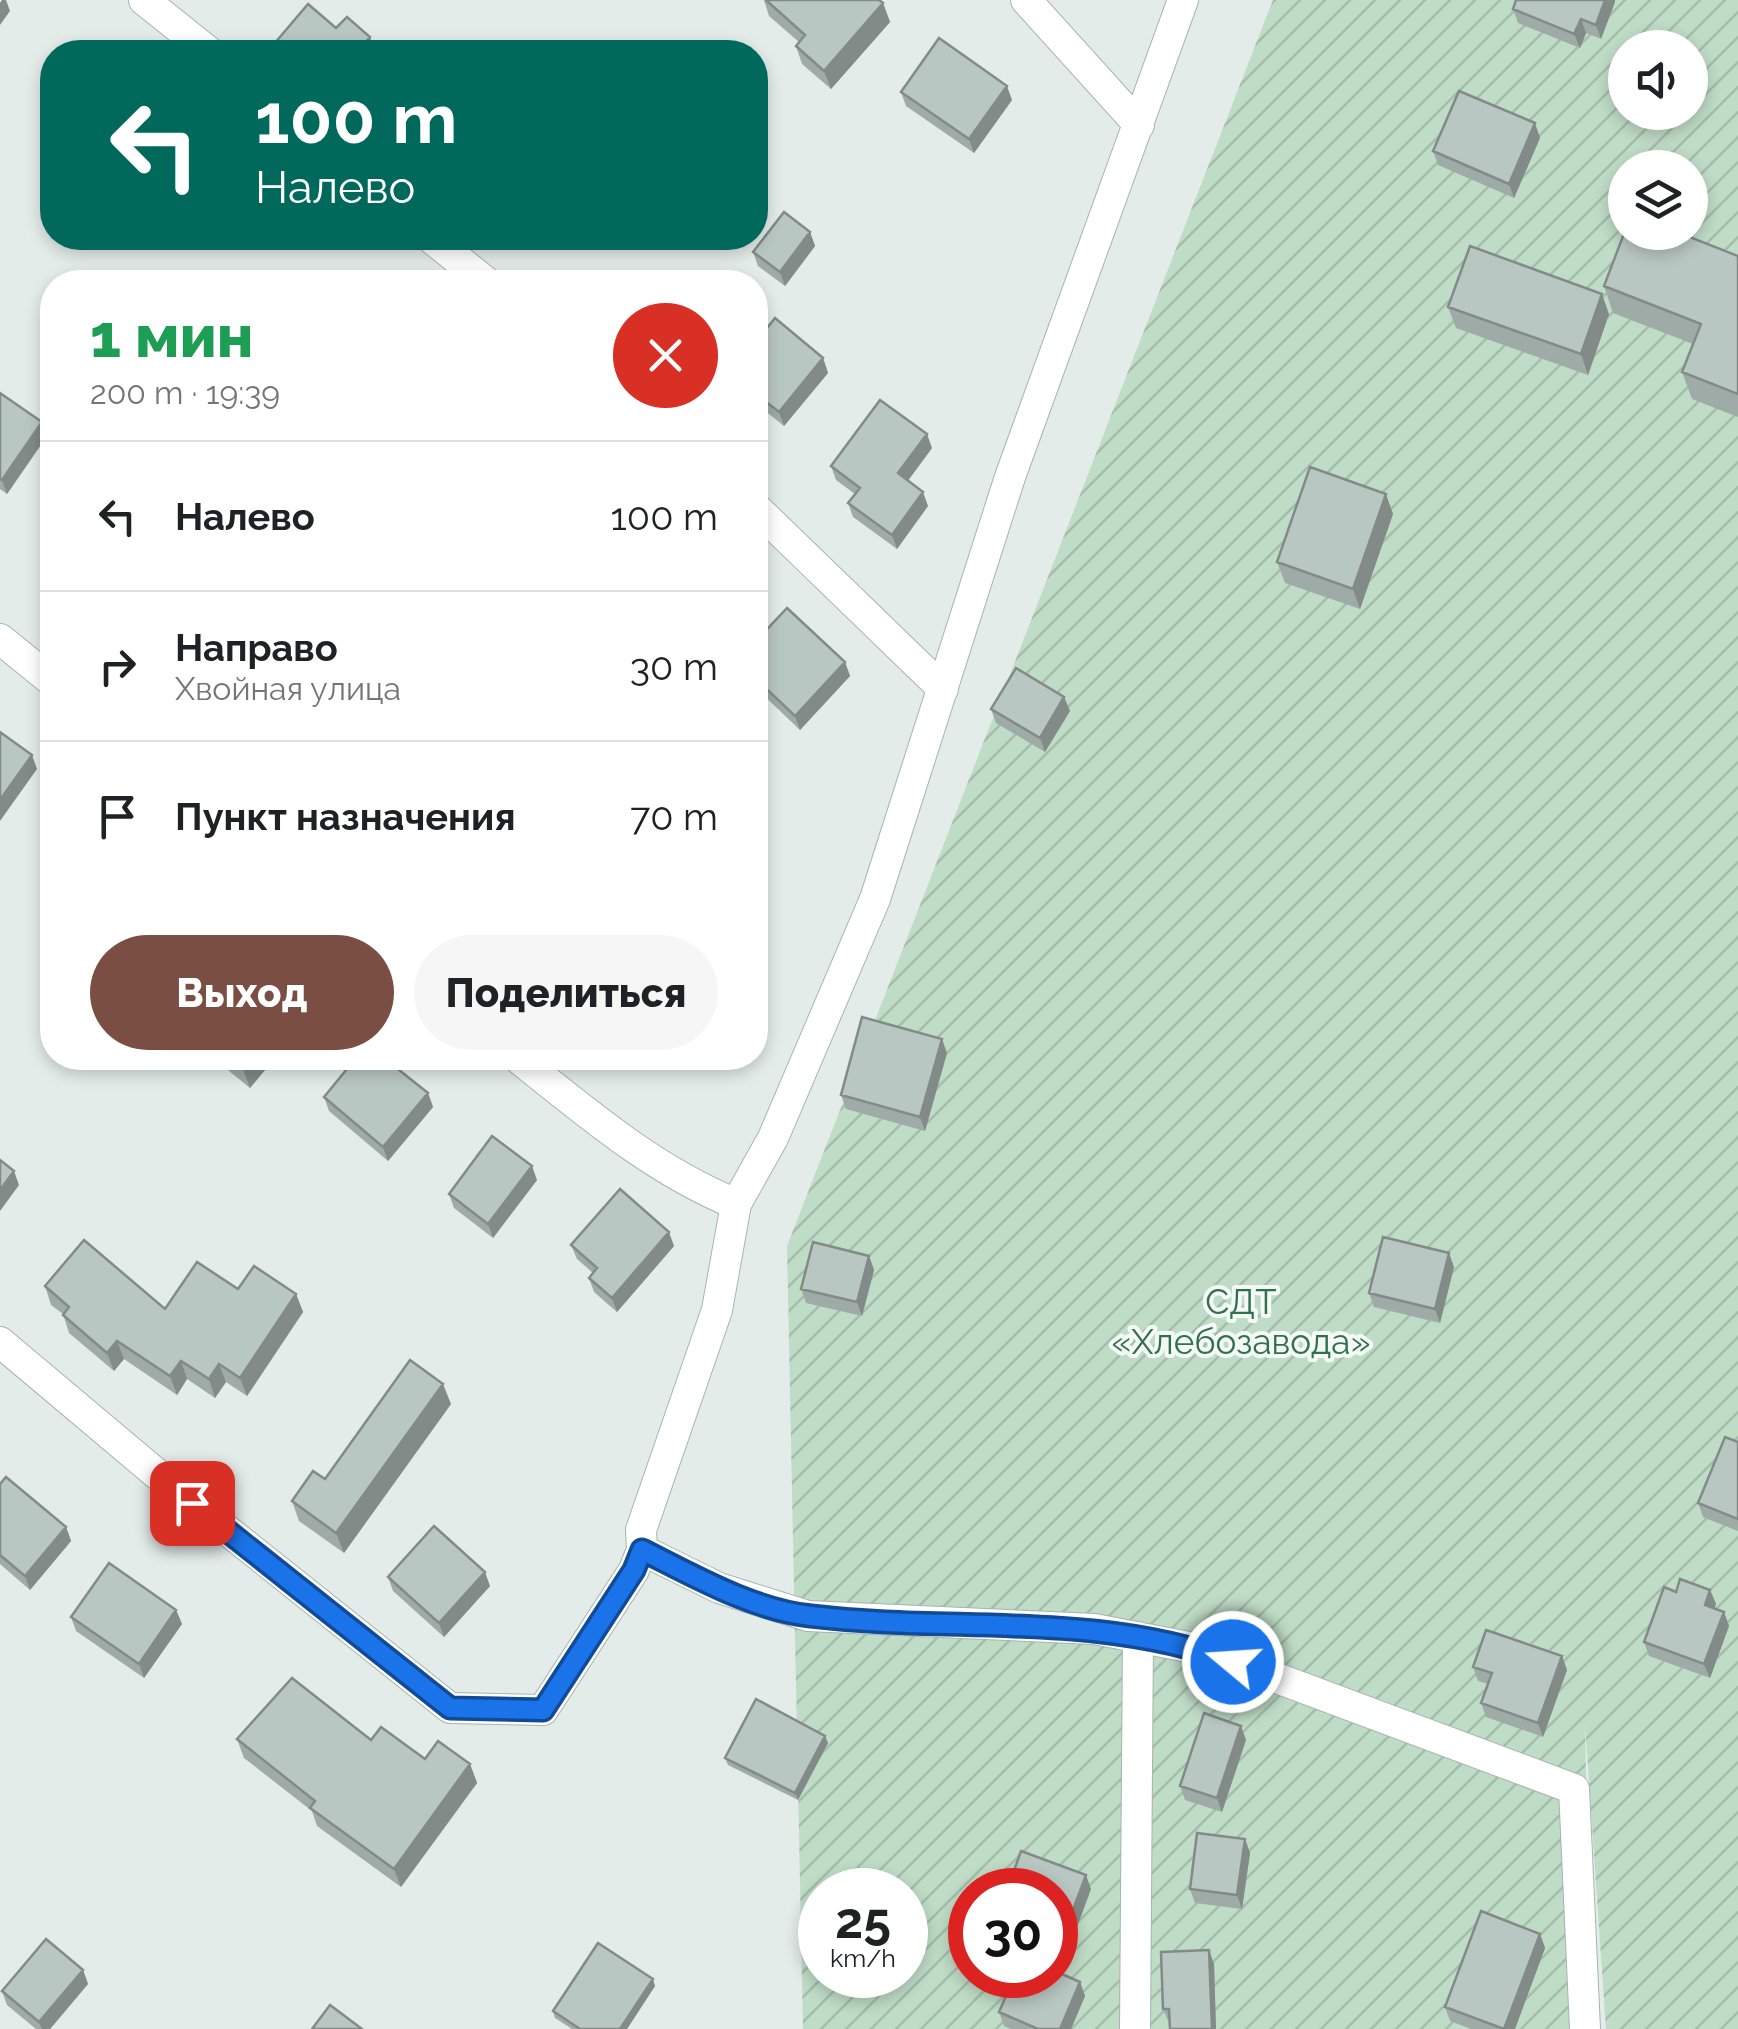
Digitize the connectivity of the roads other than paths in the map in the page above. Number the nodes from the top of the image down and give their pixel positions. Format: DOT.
graph roads {
  1 [pos="144,0"];
  2 [pos="1026,0"];
  3 [pos="1182,0"];
  4 [pos="194,40"];
  5 [pos="1139,125"];
  6 [pos="447,250"];
  7 [pos="471,270"];
  8 [pos="768,520"];
  9 [pos="0,639"];
  10 [pos="40,671"];
  11 [pos="942,689"];
  12 [pos="533,1070"];
  13 [pos="736,1204"];
  14 [pos="0,1342"];
  15 [pos="642,1550"];
  16 [pos="1138,1638"];
  17 [pos="1135,2029"];
  18 [pos="1585,2029"];
  1 -- 4 [label="street"];
  2 -- 5 [label="street"];
  3 -- 5 [label="street"];
  5 -- 11 [label="street"];
  6 -- 7 [label="street"];
  8 -- 11 [label="street"];
  9 -- 10 [label="street"];
  11 -- 13 [label="street"];
  12 -- 13 [label="street"];
  13 -- 15 [label="street"];
  14 -- 15 [label="street"];
  15 -- 16 [label="street"];
  16 -- 17 [label="street"];
  16 -- 18 [label="street"];
}
